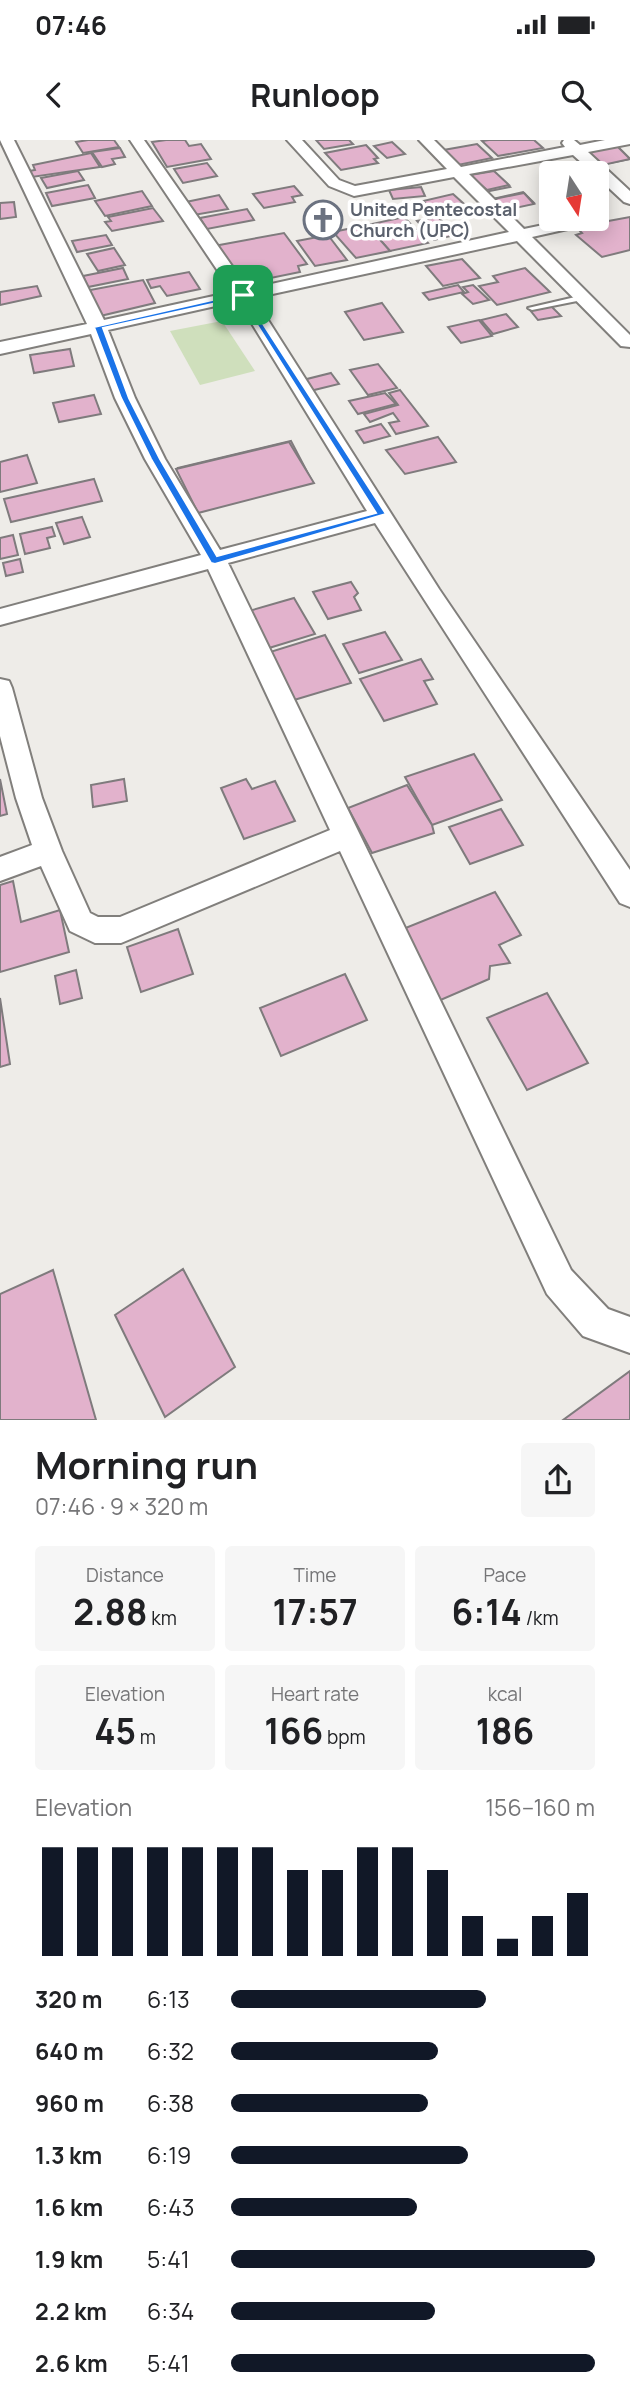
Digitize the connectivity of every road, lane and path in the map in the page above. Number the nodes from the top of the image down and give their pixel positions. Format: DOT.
graph roads {
  1 [pos="7,140"];
  2 [pos="137,140"];
  3 [pos="294,140"];
  4 [pos="426,140"];
  5 [pos="565,140"];
  6 [pos="629,140"];
  7 [pos="579,151"];
  8 [pos="460,173"];
  9 [pos="630,199"];
  10 [pos="539,229"];
  11 [pos="522,233"];
  12 [pos="243,295"];
  13 [pos="584,297"];
  14 [pos="532,308"];
  15 [pos="98,327"];
  16 [pos="627,342"];
  17 [pos="0,348"];
  18 [pos="382,514"];
  19 [pos="215,560"];
  20 [pos="0,617"];
  21 [pos="0,688"];
  22 [pos="346,836"];
  23 [pos="48,851"];
  24 [pos="0,869"];
  25 [pos="630,894"];
  26 [pos="630,1335"];
  1 -- 15 [label="street"];
  2 -- 12 [label="street"];
  3 -- 8 [label="street"];
  4 -- 8 [label="street"];
  5 -- 7 [label="street"];
  6 -- 7 [label="street"];
  7 -- 8 [label="street"];
  7 -- 9 [label="street"];
  8 -- 11 [label="street"];
  10 -- 11 [label="street"];
  11 -- 12 [label="street"];
  11 -- 13 [label="street"];
  12 -- 15 [label="street"];
  12 -- 18 [label="street"];
  13 -- 14 [label="lane"];
  13 -- 16 [label="street"];
  15 -- 17 [label="street"];
  15 -- 19 [label="street"];
  18 -- 19 [label="street"];
  18 -- 25 [label="street"];
  19 -- 20 [label="street"];
  19 -- 22 [label="street"];
  21 -- 23 [label="street"];
  22 -- 23 [label="street"];
  22 -- 26 [label="street"];
  23 -- 24 [label="street"];
}
